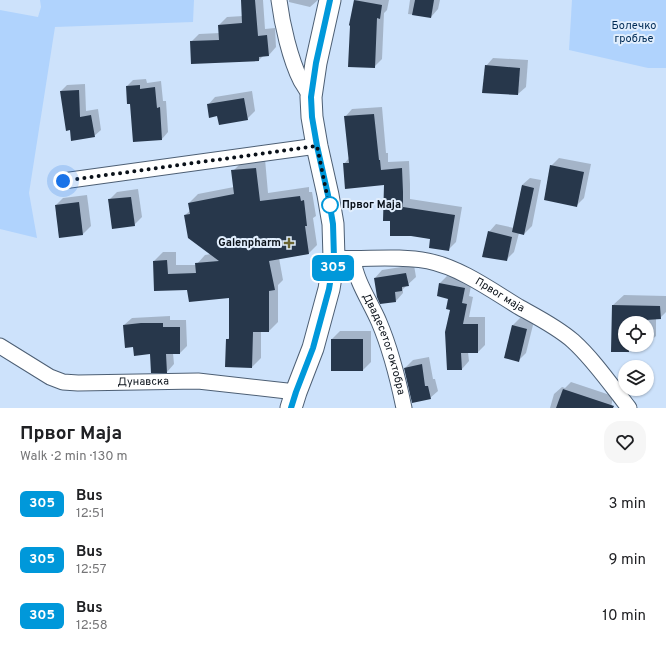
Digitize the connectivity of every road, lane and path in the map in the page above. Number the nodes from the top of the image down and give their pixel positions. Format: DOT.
graph roads {
  1 [pos="279,0"];
  2 [pos="330,0"];
  3 [pos="311,97"];
  4 [pos="317,146"];
  5 [pos="63,181"];
  6 [pos="343,259"];
  7 [pos="0,346"];
  8 [pos="294,400"];
  9 [pos="404,408"];
  10 [pos="629,408"];
  1 -- 3 [label="street"];
  2 -- 3 [label="street"];
  3 -- 4 [label="street"];
  4 -- 5 [label="street"];
  4 -- 6 [label="street"];
  6 -- 8 [label="street"];
  6 -- 9 [label="street, Двадесетог октобра"];
  6 -- 10 [label="street, Првог маја"];
  7 -- 8 [label="street, Дунавска"];
}
